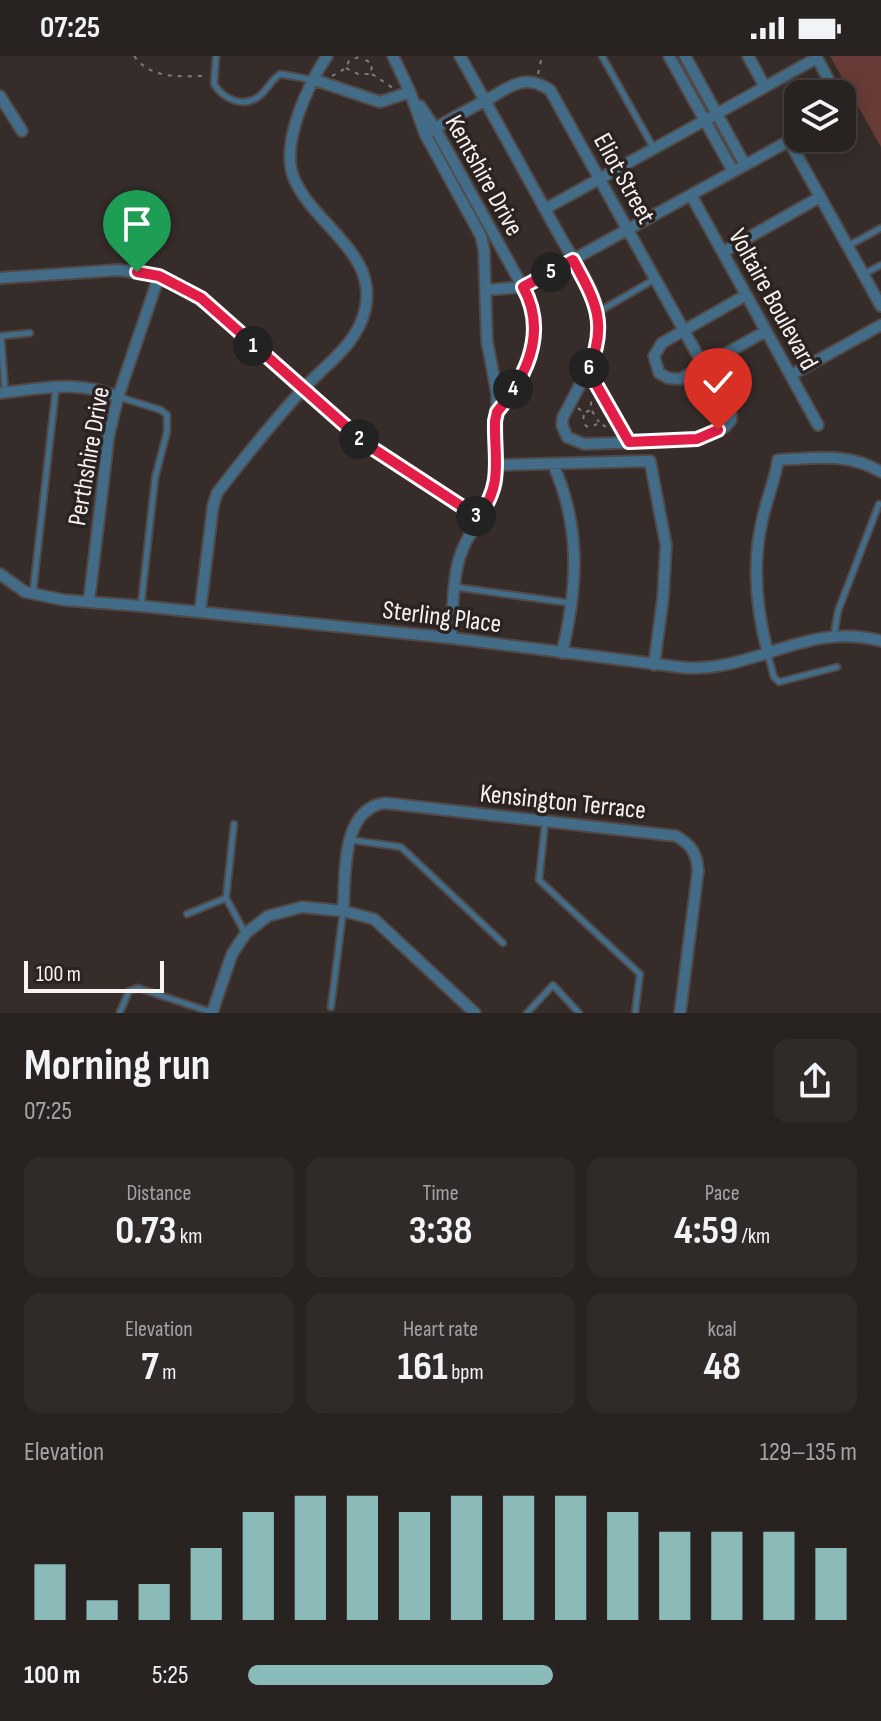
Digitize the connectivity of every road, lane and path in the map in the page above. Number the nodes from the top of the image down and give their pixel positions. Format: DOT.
graph roads {
  1 [pos="134,56"];
  2 [pos="216,56"];
  3 [pos="327,56"];
  4 [pos="393,56"];
  5 [pos="460,56"];
  6 [pos="542,56"];
  7 [pos="602,56"];
  8 [pos="669,56"];
  9 [pos="685,56"];
  10 [pos="748,56"];
  11 [pos="361,57"];
  12 [pos="816,57"];
  13 [pos="346,68"];
  14 [pos="371,74"];
  15 [pos="207,76"];
  16 [pos="828,80"];
  17 [pos="320,82"];
  18 [pos="535,83"];
  19 [pos="765,87"];
  20 [pos="410,92"];
  21 [pos="0,96"];
  22 [pos="398,97"];
  23 [pos="485,101"];
  24 [pos="717,113"];
  25 [pos="705,120"];
  26 [pos="22,131"];
  27 [pos="430,131"];
  28 [pos="784,144"];
  29 [pos="653,148"];
  30 [pos="800,152"];
  31 [pos="745,165"];
  32 [pos="733,171"];
  33 [pos="600,177"];
  34 [pos="691,195"];
  35 [pos="820,197"];
  36 [pos="545,209"];
  37 [pos="881,228"];
  38 [pos="629,229"];
  39 [pos="848,246"];
  40 [pos="723,252"];
  41 [pos="573,260"];
  42 [pos="881,265"];
  43 [pos="863,275"];
  44 [pos="159,276"];
  45 [pos="0,278"];
  46 [pos="655,278"];
  47 [pos="523,287"];
  48 [pos="486,290"];
  49 [pos="746,295"];
  50 [pos="881,306"];
  51 [pos="598,312"];
  52 [pos="881,325"];
  53 [pos="684,330"];
  54 [pos="766,331"];
  55 [pos="30,333"];
  56 [pos="0,336"];
  57 [pos="704,367"];
  58 [pos="588,370"];
  59 [pos="791,375"];
  60 [pos="594,381"];
  61 [pos="56,386"];
  62 [pos="302,390"];
  63 [pos="2,395"];
  64 [pos="118,397"];
  65 [pos="570,403"];
  66 [pos="591,410"];
  67 [pos="497,412"];
  68 [pos="584,413"];
  69 [pos="599,423"];
  70 [pos="818,425"];
  71 [pos="629,442"];
  72 [pos="553,464"];
  73 [pos="497,465"];
  74 [pos="881,472"];
  75 [pos="879,504"];
  76 [pos="478,517"];
  77 [pos="0,574"];
  78 [pos="455,587"];
  79 [pos="33,595"];
  80 [pos="89,601"];
  81 [pos="571,603"];
  82 [pos="141,606"];
  83 [pos="200,612"];
  84 [pos="834,635"];
  85 [pos="451,638"];
  86 [pos="881,641"];
  87 [pos="562,653"];
  88 [pos="768,654"];
  89 [pos="654,665"];
  90 [pos="837,667"];
  91 [pos="545,821"];
  92 [pos="234,824"];
  93 [pos="350,840"];
  94 [pos="226,898"];
  95 [pos="343,911"];
  96 [pos="187,914"];
  97 [pos="246,933"];
  98 [pos="503,943"];
  99 [pos="331,1007"];
  100 [pos="120,1012"];
  101 [pos="213,1013"];
  102 [pos="475,1013"];
  103 [pos="527,1013"];
  104 [pos="579,1013"];
  105 [pos="635,1013"];
  106 [pos="680,1013"];
  1 -- 15 [label="path"];
  2 -- 17 [label="lane"];
  3 -- 17 [label="street"];
  4 -- 20 [label="street, Kentshire Drive"];
  5 -- 23 [label="street"];
  6 -- 18 [label="path"];
  7 -- 29 [label="lane"];
  8 -- 25 [label="street"];
  9 -- 24 [label="street"];
  10 -- 19 [label="street"];
  11 -- 13 [label="path"];
  11 -- 14 [label="path"];
  12 -- 16 [label="street"];
  12 -- 19 [label="street"];
  13 -- 14 [label="path"];
  13 -- 17 [label="path"];
  14 -- 22 [label="path"];
  17 -- 22 [label="street"];
  17 -- 62 [label="street"];
  18 -- 23 [label="street"];
  18 -- 33 [label="street, Eliot Street"];
  19 -- 24 [label="street"];
  20 -- 22 [label="street"];
  20 -- 27 [label="street, Kentshire Drive"];
  21 -- 26 [label="street"];
  23 -- 27 [label="street"];
  23 -- 36 [label="street"];
  24 -- 25 [label="street"];
  24 -- 31 [label="street"];
  25 -- 29 [label="street"];
  25 -- 32 [label="street"];
  27 -- 47 [label="street, Kentshire Drive"];
  27 -- 48 [label="street, Kentshire Drive"];
  28 -- 31 [label="street"];
  29 -- 33 [label="street"];
  30 -- 35 [label="street"];
  31 -- 32 [label="street"];
  32 -- 34 [label="street"];
  33 -- 36 [label="street"];
  33 -- 38 [label="street, Eliot Street"];
  34 -- 38 [label="street"];
  34 -- 40 [label="street, Voltaire Boulevard"];
  35 -- 39 [label="street"];
  35 -- 40 [label="street"];
  36 -- 41 [label="street"];
  37 -- 39 [label="lane"];
  38 -- 41 [label="street"];
  38 -- 46 [label="street, Eliot Street"];
  39 -- 43 [label="street"];
  40 -- 49 [label="street, Voltaire Boulevard"];
  41 -- 47 [label="street"];
  41 -- 51 [label="street"];
  42 -- 43 [label="lane"];
  43 -- 50 [label="street"];
  44 -- 45 [label="street"];
  44 -- 62 [label="street"];
  44 -- 64 [label="street, Perthshire Drive"];
  46 -- 51 [label="lane"];
  46 -- 53 [label="street, Eliot Street"];
  47 -- 48 [label="street"];
  47 -- 67 [label="street, Kentshire Drive"];
  48 -- 67 [label="street, Kentshire Drive"];
  49 -- 53 [label="street"];
  49 -- 54 [label="street, Voltaire Boulevard"];
  51 -- 58 [label="street"];
  52 -- 59 [label="street"];
  53 -- 57 [label="street, Eliot Street"];
  53 -- 57 [label="street"];
  54 -- 57 [label="street"];
  54 -- 59 [label="street, Voltaire Boulevard"];
  55 -- 56 [label="lane"];
  56 -- 63 [label="lane"];
  57 -- 71 [label="street, Eliot Street"];
  58 -- 60 [label="street"];
  58 -- 65 [label="street"];
  59 -- 70 [label="street, Voltaire Boulevard"];
  60 -- 66 [label="path"];
  60 -- 71 [label="street"];
  61 -- 63 [label="street"];
  61 -- 64 [label="street"];
  61 -- 79 [label="lane"];
  62 -- 76 [label="street"];
  62 -- 83 [label="street"];
  64 -- 80 [label="street, Perthshire Drive"];
  64 -- 82 [label="lane"];
  65 -- 68 [label="path"];
  65 -- 71 [label="street"];
  66 -- 68 [label="path"];
  66 -- 69 [label="path"];
  67 -- 73 [label="street, Kentshire Drive"];
  68 -- 69 [label="path"];
  69 -- 71 [label="path"];
  72 -- 73 [label="street"];
  72 -- 81 [label="street"];
  72 -- 89 [label="street"];
  73 -- 76 [label="street, Kentshire Drive"];
  74 -- 88 [label="street"];
  75 -- 84 [label="lane"];
  76 -- 78 [label="street, Kentshire Drive"];
  77 -- 79 [label="street, Sterling Place"];
  78 -- 81 [label="lane"];
  78 -- 85 [label="street, Kentshire Drive"];
  79 -- 80 [label="street, Sterling Place"];
  80 -- 82 [label="street, Sterling Place"];
  81 -- 87 [label="street"];
  82 -- 83 [label="street, Sterling Place"];
  83 -- 85 [label="street, Sterling Place"];
  84 -- 86 [label="street, Sterling Place"];
  84 -- 88 [label="street, Sterling Place"];
  85 -- 87 [label="street, Sterling Place"];
  87 -- 89 [label="street, Sterling Place"];
  88 -- 89 [label="street, Sterling Place"];
  88 -- 90 [label="lane"];
  91 -- 93 [label="street, Kensington Terrace"];
  91 -- 105 [label="lane"];
  91 -- 106 [label="street, Kensington Terrace"];
  92 -- 94 [label="lane"];
  93 -- 95 [label="street, Kensington Terrace"];
  93 -- 98 [label="lane"];
  94 -- 96 [label="lane"];
  94 -- 97 [label="lane"];
  95 -- 97 [label="street"];
  95 -- 99 [label="lane"];
  95 -- 102 [label="street"];
  97 -- 101 [label="street"];
  100 -- 101 [label="lane"];
  103 -- 104 [label="lane"];
}
